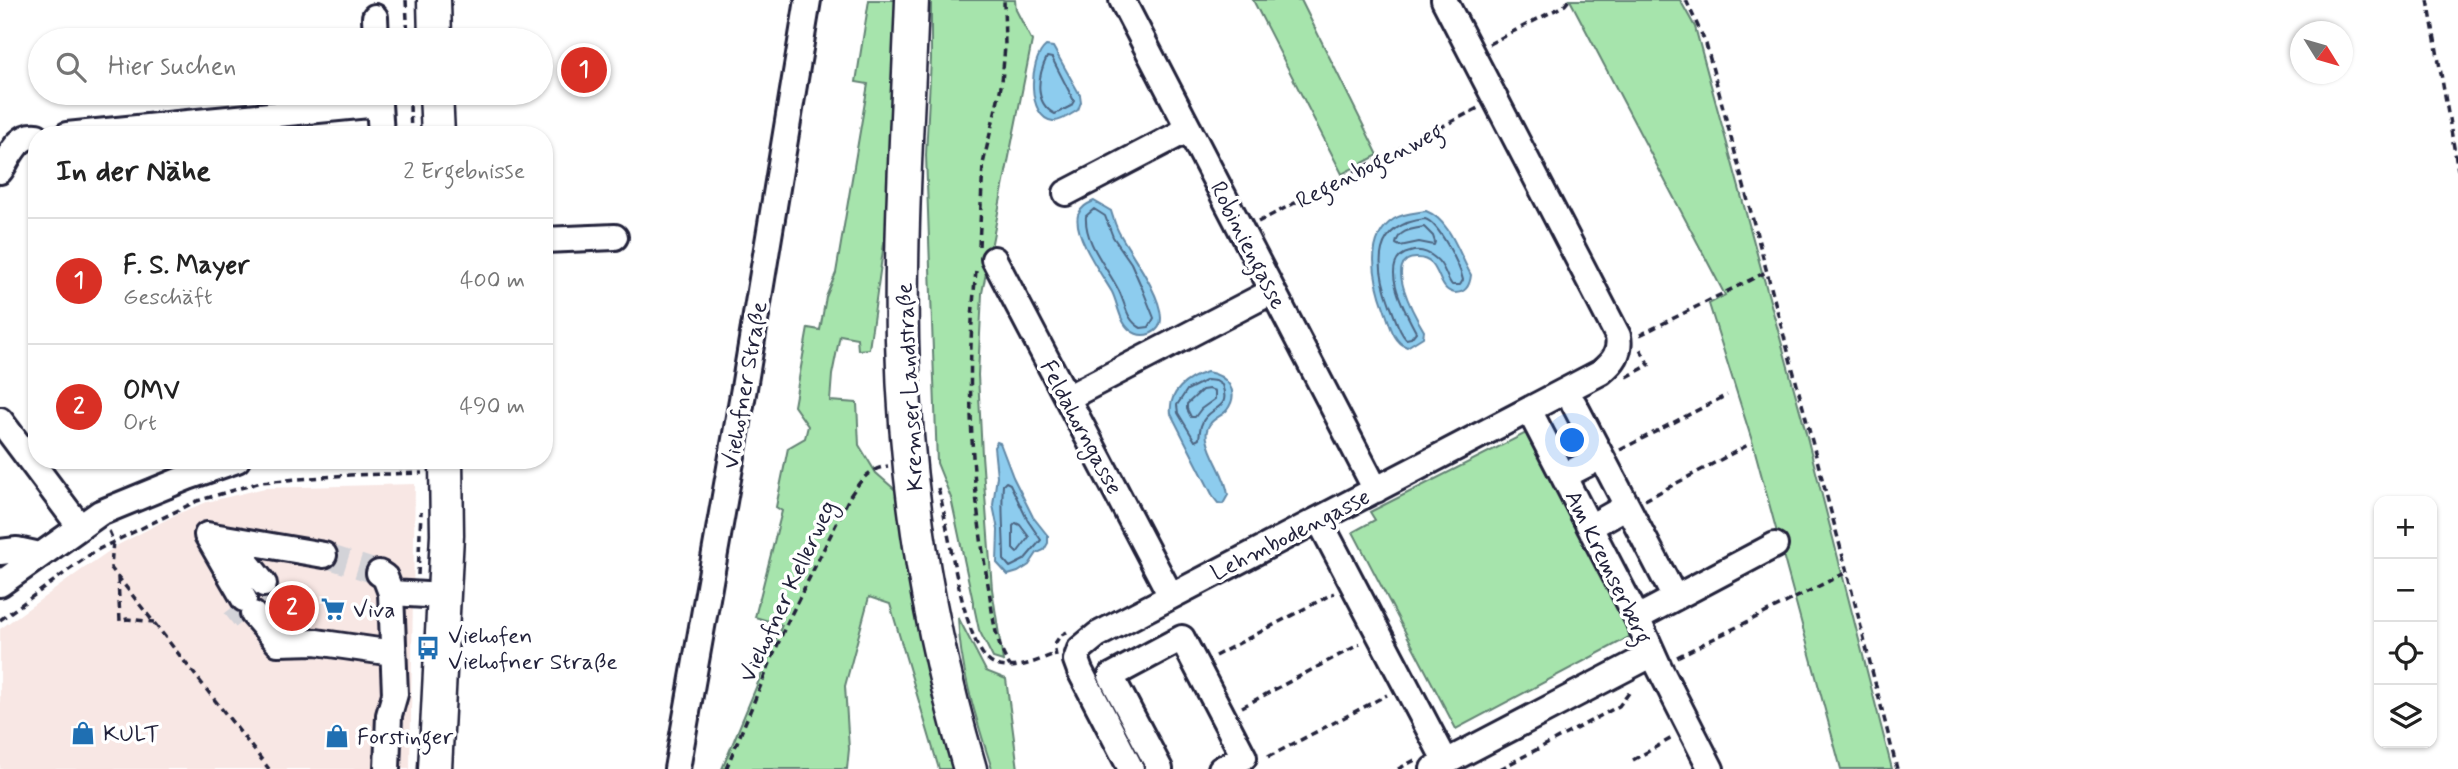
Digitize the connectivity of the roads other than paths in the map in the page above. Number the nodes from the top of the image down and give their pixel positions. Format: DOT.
graph roads {
  1 [pos="434,0"];
  2 [pos="808,0"];
  3 [pos="912,0"];
  4 [pos="1122,0"];
  5 [pos="1444,0"];
  6 [pos="435,28"];
  7 [pos="325,105"];
  8 [pos="379,105"];
  9 [pos="426,105"];
  10 [pos="163,126"];
  11 [pos="381,126"];
  12 [pos="434,126"];
  13 [pos="1189,129"];
  14 [pos="28,136"];
  15 [pos="0,171"];
  16 [pos="1066,193"];
  17 [pos="615,237"];
  18 [pos="553,240"];
  19 [pos="983,257"];
  20 [pos="1273,292"];
  21 [pos="1067,398"];
  22 [pos="1574,404"];
  23 [pos="1529,410"];
  24 [pos="0,420"];
  25 [pos="28,451"];
  26 [pos="1601,457"];
  27 [pos="44,469"];
  28 [pos="211,469"];
  29 [pos="446,469"];
  30 [pos="1564,476"];
  31 [pos="1376,490"];
  32 [pos="1627,506"];
  33 [pos="90,520"];
  34 [pos="1320,520"];
  35 [pos="1590,527"];
  36 [pos="1775,545"];
  37 [pos="0,552"];
  38 [pos="40,555"];
  39 [pos="324,555"];
  40 [pos="0,584"];
  41 [pos="444,596"];
  42 [pos="1171,596"];
  43 [pos="1675,598"];
  44 [pos="1637,618"];
  45 [pos="296,626"];
  46 [pos="316,642"];
  47 [pos="393,653"];
  48 [pos="1656,660"];
  49 [pos="1145,742"];
  50 [pos="1127,761"];
  51 [pos="1440,766"];
  52 [pos="387,769"];
  53 [pos="435,769"];
  54 [pos="677,769"];
  55 [pos="970,769"];
  56 [pos="1160,769"];
  57 [pos="1221,769"];
  58 [pos="1711,769"];
  1 -- 6 [label="main road"];
  2 -- 54 [label="street, Viehofner Straße"];
  3 -- 55 [label="main road, Kremser Landstraße"];
  4 -- 13 [label="street, Robiniengasse"];
  5 -- 23 [label="street, Lehmbodengasse"];
  7 -- 10 [label="street"];
  8 -- 11 [label="street"];
  9 -- 12 [label="main road"];
  13 -- 16 [label="street"];
  13 -- 20 [label="street, Robiniengasse"];
  14 -- 15 [label="street"];
  17 -- 18 [label="street"];
  19 -- 21 [label="street, Feldahorngasse"];
  20 -- 21 [label="street"];
  20 -- 31 [label="street, Robiniengasse"];
  21 -- 42 [label="street, Feldahorngasse"];
  22 -- 26 [label="street"];
  23 -- 30 [label="street, Am Kremserberg"];
  23 -- 31 [label="street, Lehmbodengasse"];
  24 -- 25 [label="street"];
  26 -- 30 [label="street"];
  26 -- 32 [label="street"];
  27 -- 33 [label="street"];
  28 -- 33 [label="street"];
  29 -- 41 [label="main road"];
  30 -- 35 [label="street, Am Kremserberg"];
  31 -- 34 [label="street, Lehmbodengasse"];
  32 -- 35 [label="street"];
  32 -- 43 [label="street"];
  33 -- 38 [label="street"];
  34 -- 42 [label="street, Lehmbodengasse"];
  34 -- 51 [label="street"];
  35 -- 44 [label="street, Am Kremserberg"];
  36 -- 43 [label="street"];
  37 -- 38 [label="street"];
  38 -- 40 [label="street"];
  39 -- 46 [label="street"];
  41 -- 47 [label="street"];
  41 -- 53 [label="main road"];
  42 -- 50 [label="street, Lehmbodengasse"];
  43 -- 44 [label="street"];
  44 -- 48 [label="street, Am Kremserberg"];
  45 -- 46 [label="street"];
  46 -- 47 [label="street"];
  47 -- 52 [label="street"];
  48 -- 51 [label="street, Am Kremserberg"];
  48 -- 58 [label="street"];
  49 -- 50 [label="street"];
  49 -- 56 [label="street"];
  49 -- 57 [label="street"];
}
